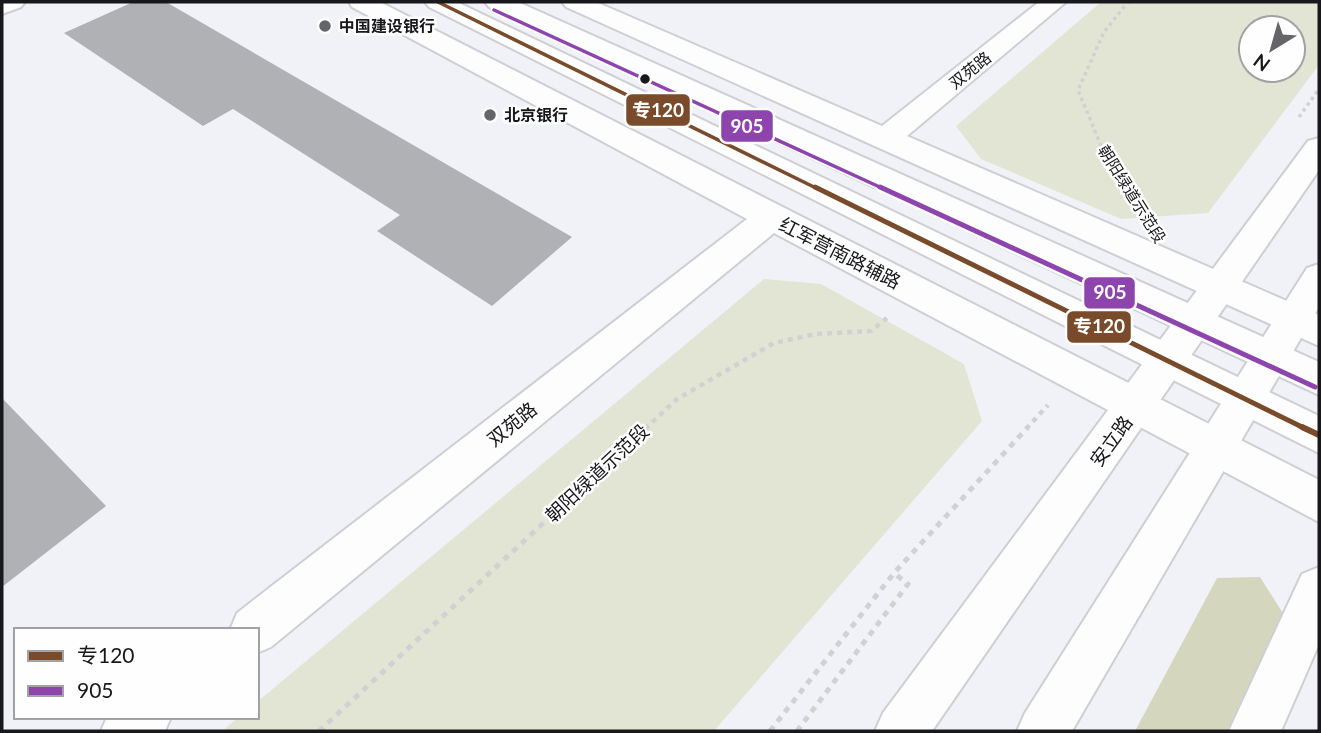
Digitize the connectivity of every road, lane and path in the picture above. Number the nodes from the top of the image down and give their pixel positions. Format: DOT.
graph roads {
  1 [pos="12,2"];
  2 [pos="361,2"];
  3 [pos="438,2"];
  4 [pos="498,2"];
  5 [pos="575,2"];
  6 [pos="1054,2"];
  7 [pos="1128,2"];
  8 [pos="2,6"];
  9 [pos="1319,89"];
  10 [pos="1296,121"];
  11 [pos="886,138"];
  12 [pos="1319,148"];
  13 [pos="1139,212"];
  14 [pos="770,218"];
  15 [pos="1319,277"];
  16 [pos="1221,287"];
  17 [pos="916,292"];
  18 [pos="1196,322"];
  19 [pos="1307,325"];
  20 [pos="1271,357"];
  21 [pos="1169,360"];
  22 [pos="1079,377"];
  23 [pos="1319,379"];
  24 [pos="1246,398"];
  25 [pos="1136,406"];
  26 [pos="1319,435"];
  27 [pos="1216,448"];
  28 [pos="1319,502"];
  29 [pos="894,573"];
  30 [pos="1319,590"];
  31 [pos="257,628"];
  32 [pos="142,719"];
  33 [pos="127,731"];
  34 [pos="319,731"];
  35 [pos="770,731"];
  36 [pos="797,731"];
  37 [pos="901,731"];
  38 [pos="1042,731"];
  39 [pos="1255,731"];
  1 -- 8 [label="street"];
  2 -- 14 [label="street, 红军营南路辅路"];
  3 -- 21 [label="street"];
  4 -- 18 [label="street"];
  5 -- 11 [label="street"];
  6 -- 11 [label="street, 双苑路"];
  7 -- 13 [label="path, 朝阳绿道示范段"];
  9 -- 10 [label="path"];
  11 -- 16 [label="street"];
  12 -- 16 [label="street, 安立路"];
  14 -- 17 [label="street, 红军营南路辅路"];
  14 -- 31 [label="street, 双苑路"];
  15 -- 19 [label="street"];
  16 -- 18 [label="street, 安立路"];
  16 -- 19 [label="street"];
  17 -- 22 [label="street, 红军营南路辅路"];
  17 -- 34 [label="path, 朝阳绿道示范段"];
  18 -- 20 [label="street"];
  18 -- 21 [label="street, 安立路"];
  19 -- 20 [label="street"];
  20 -- 23 [label="street"];
  20 -- 24 [label="street"];
  21 -- 24 [label="street"];
  21 -- 25 [label="street, 安立路"];
  22 -- 25 [label="street, 红军营南路辅路"];
  22 -- 29 [label="path"];
  24 -- 26 [label="street"];
  24 -- 27 [label="street"];
  25 -- 27 [label="street, 红军营南路辅路"];
  25 -- 37 [label="street, 安立路"];
  27 -- 28 [label="street, 红军营南路辅路"];
  27 -- 38 [label="street"];
  29 -- 35 [label="path"];
  29 -- 36 [label="path"];
  30 -- 39 [label="street"];
  32 -- 33 [label="street"];
}
